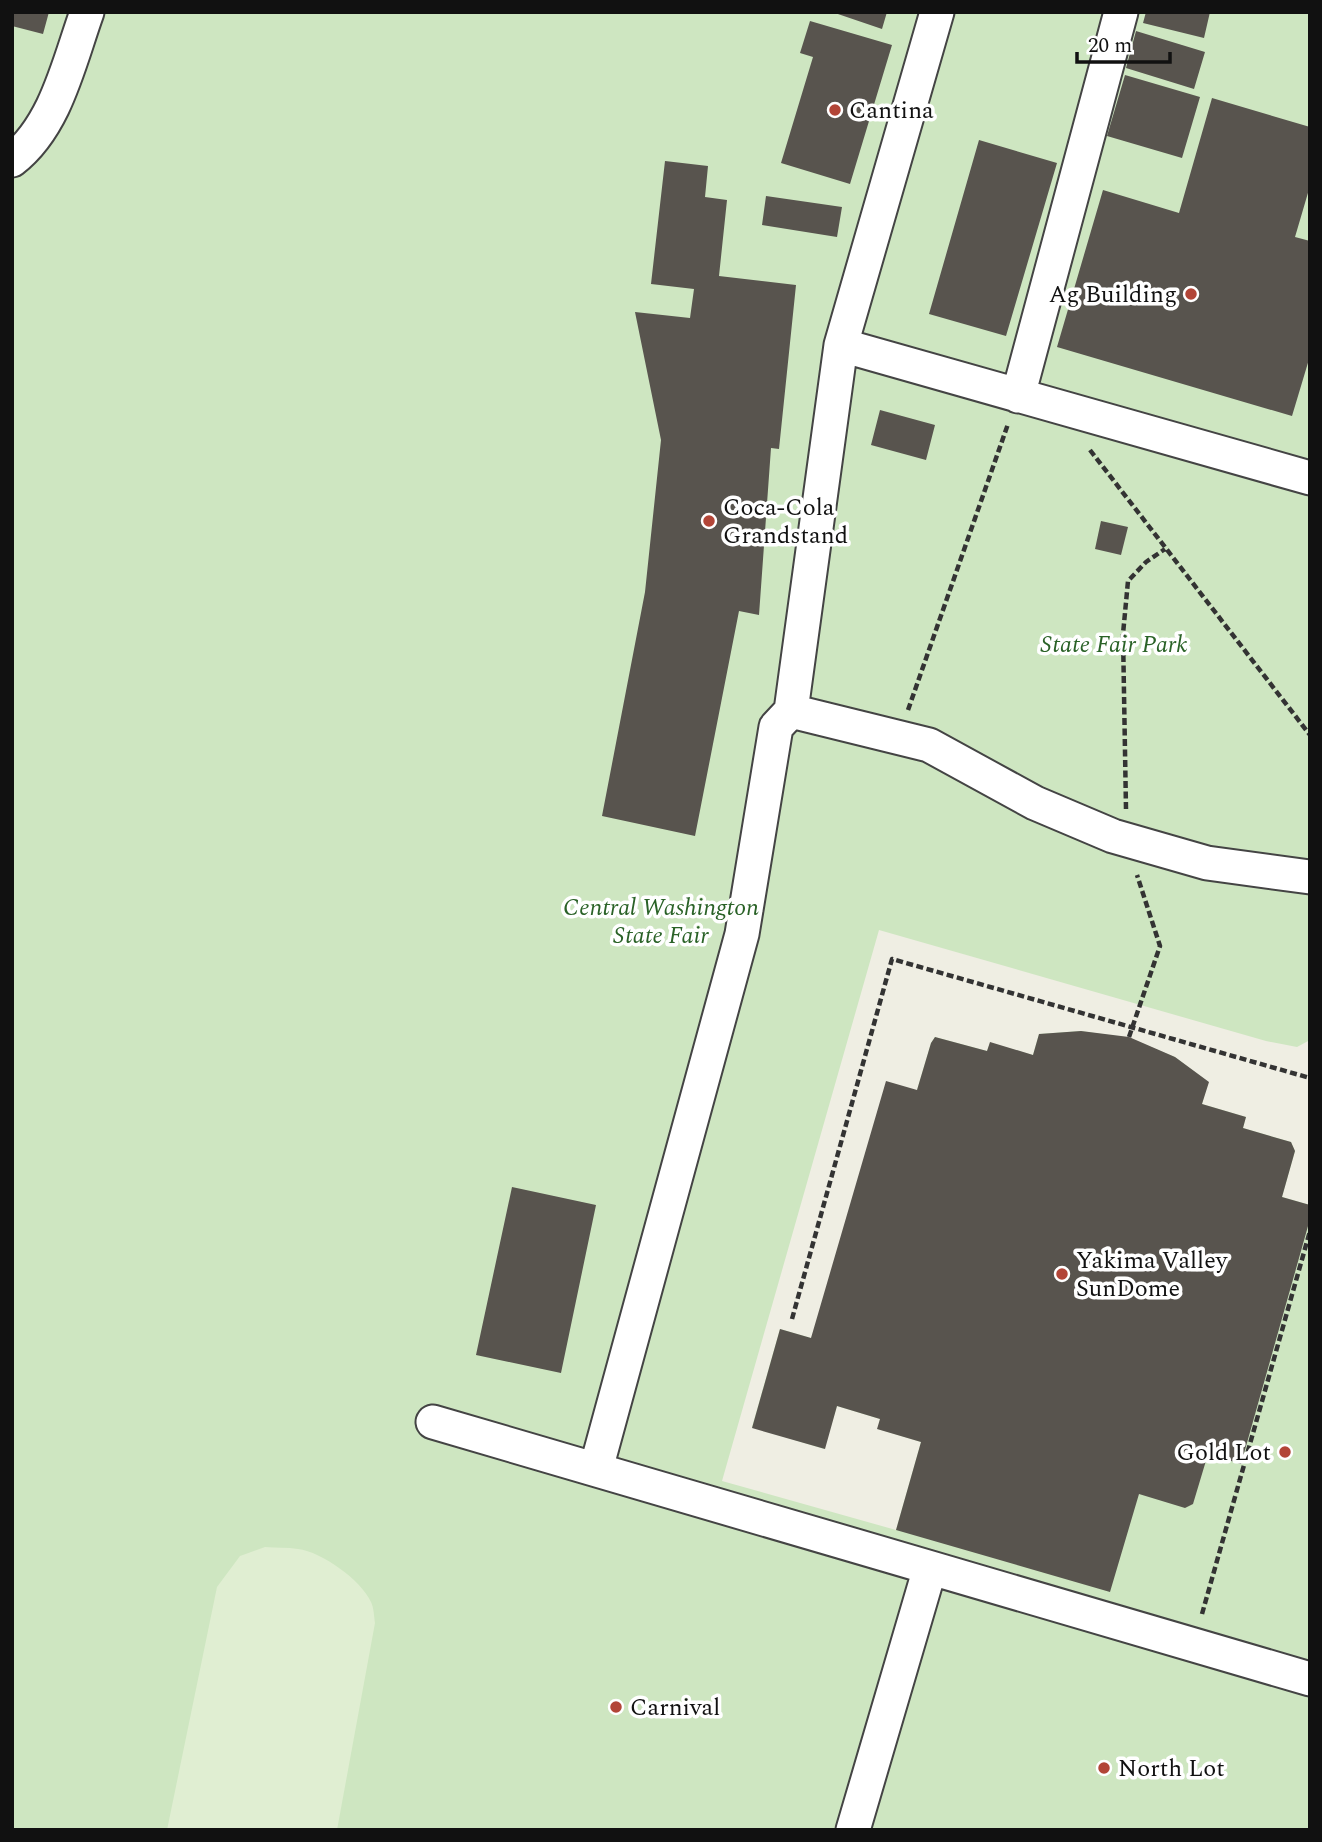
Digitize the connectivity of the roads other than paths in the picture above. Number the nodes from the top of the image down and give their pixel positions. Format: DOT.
graph roads {
  1 [pos="87,12"];
  2 [pos="937,12"];
  3 [pos="1121,12"];
  4 [pos="12,160"];
  5 [pos="841,345"];
  6 [pos="1018,396"];
  7 [pos="1310,478"];
  8 [pos="791,711"];
  9 [pos="1310,877"];
  10 [pos="433,1422"];
  11 [pos="596,1469"];
  12 [pos="930,1568"];
  13 [pos="1310,1679"];
  14 [pos="853,1830"];
  1 -- 4 [label="lane"];
  2 -- 5 [label="lane"];
  3 -- 6 [label="lane"];
  5 -- 6 [label="lane"];
  5 -- 8 [label="lane"];
  6 -- 7 [label="lane"];
  8 -- 9 [label="lane"];
  8 -- 11 [label="lane"];
  10 -- 11 [label="lane"];
  11 -- 12 [label="lane"];
  12 -- 13 [label="lane"];
  12 -- 14 [label="lane"];
}
